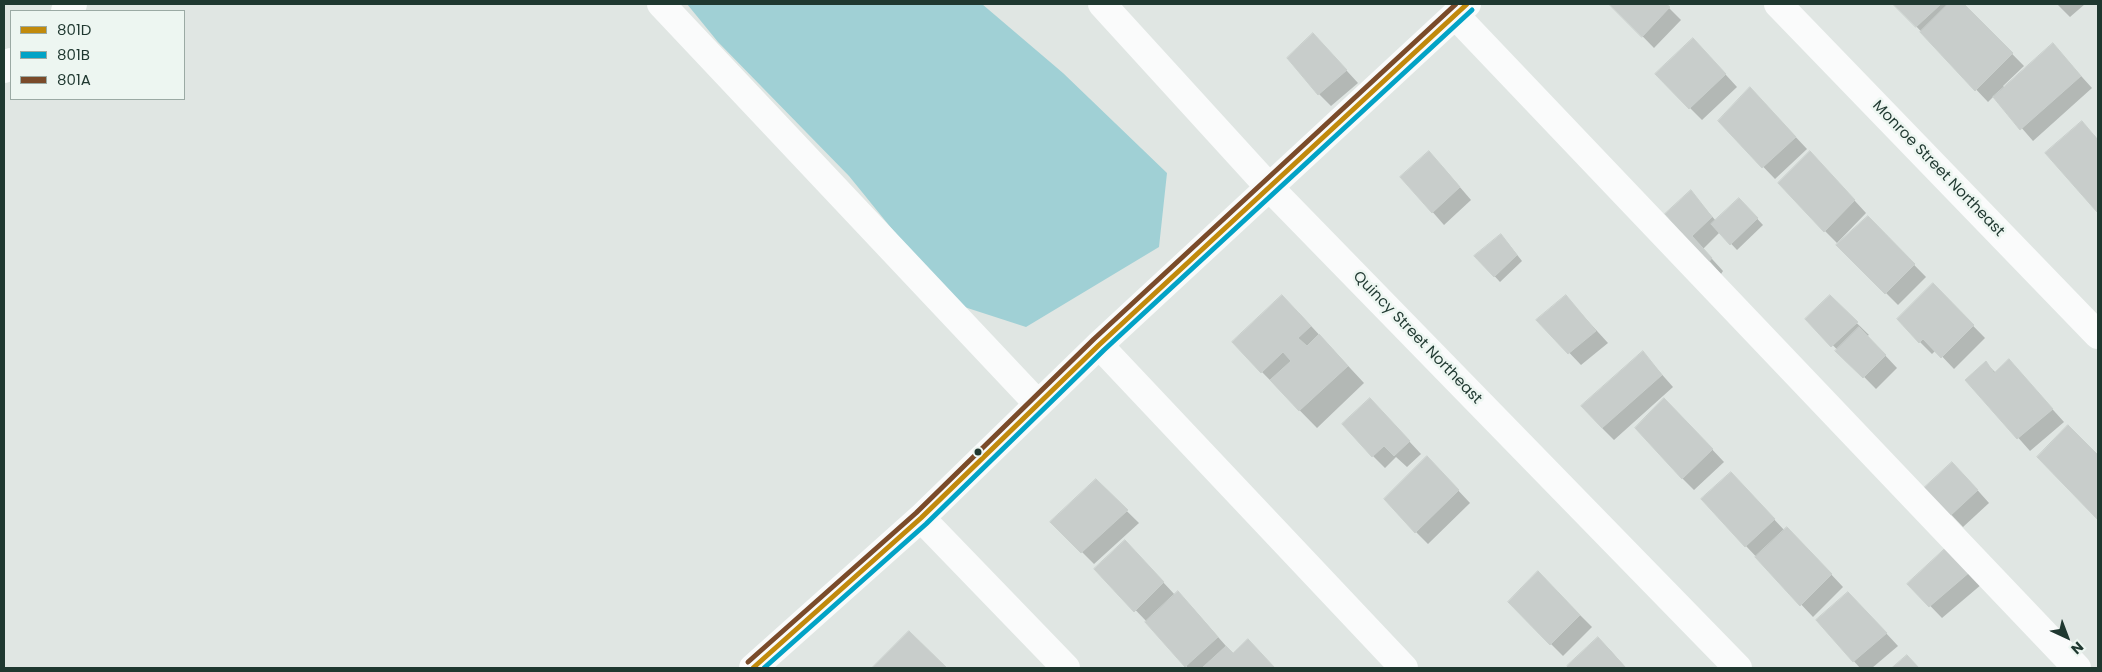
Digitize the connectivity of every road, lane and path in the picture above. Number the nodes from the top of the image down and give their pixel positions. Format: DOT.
graph roads {
  1 [pos="661,4"];
  2 [pos="1102,4"];
  3 [pos="1778,4"];
  4 [pos="1461,9"];
  5 [pos="1269,186"];
  6 [pos="2098,335"];
  7 [pos="1099,345"];
  8 [pos="1038,404"];
  9 [pos="921,518"];
  10 [pos="753,668"];
  11 [pos="1066,668"];
  12 [pos="1404,668"];
  13 [pos="1738,668"];
  14 [pos="2077,668"];
  1 -- 8 [label="street"];
  2 -- 5 [label="street, Quincy Street Northeast"];
  3 -- 6 [label="street, Monroe Street Northeast"];
  4 -- 5 [label="street"];
  4 -- 14 [label="street"];
  5 -- 7 [label="street"];
  5 -- 13 [label="street, Quincy Street Northeast"];
  7 -- 8 [label="street"];
  7 -- 12 [label="street"];
  8 -- 9 [label="street"];
  9 -- 10 [label="street"];
  9 -- 11 [label="street"];
}
